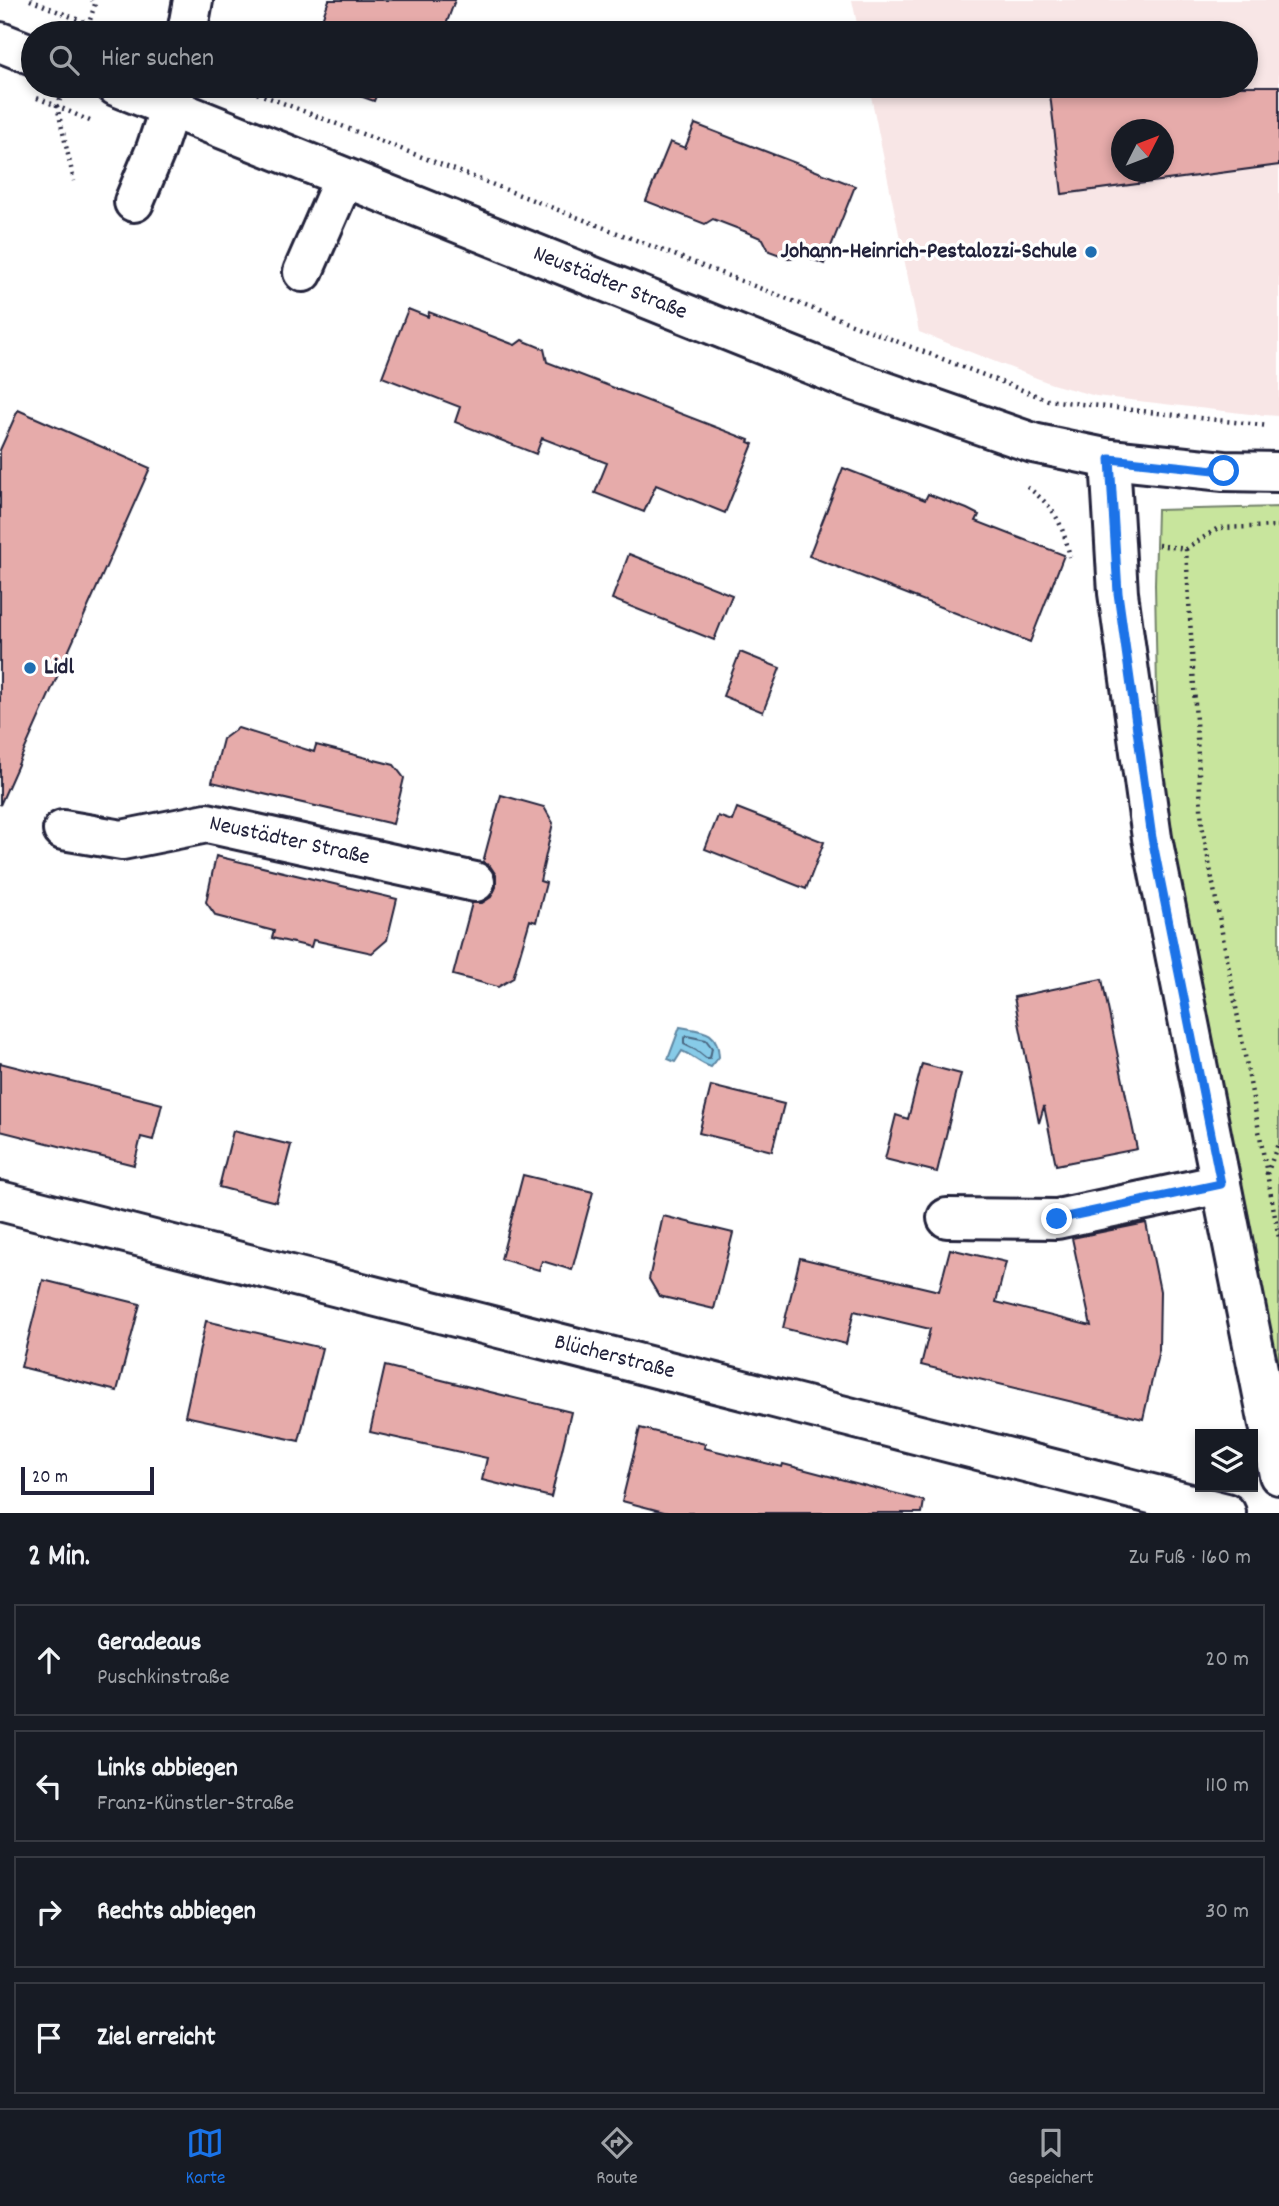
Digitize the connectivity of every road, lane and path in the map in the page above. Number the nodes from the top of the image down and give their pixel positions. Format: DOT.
graph roads {
  1 [pos="30,0"];
  2 [pos="92,0"];
  3 [pos="193,0"];
  4 [pos="82,21"];
  5 [pos="91,21"];
  6 [pos="189,21"];
  7 [pos="0,42"];
  8 [pos="21,50"];
  9 [pos="37,98"];
  10 [pos="61,98"];
  11 [pos="173,98"];
  12 [pos="178,98"];
  13 [pos="270,98"];
  14 [pos="57,106"];
  15 [pos="344,178"];
  16 [pos="74,181"];
  17 [pos="134,202"];
  18 [pos="303,272"];
  19 [pos="1251,425"];
  20 [pos="1110,459"];
  21 [pos="1279,472"];
  22 [pos="1279,526"];
  23 [pos="64,830"];
  24 [pos="475,882"];
  25 [pos="1279,1141"];
  26 [pos="1266,1175"];
  27 [pos="1221,1184"];
  28 [pos="0,1201"];
  29 [pos="947,1218"];
  30 [pos="1279,1238"];
  31 [pos="1279,1475"];
  32 [pos="1226,1513"];
  1 -- 4 [label="path"];
  2 -- 5 [label="path"];
  3 -- 6 [label="street"];
  7 -- 8 [label="street"];
  9 -- 14 [label="path"];
  10 -- 14 [label="path"];
  11 -- 17 [label="street"];
  12 -- 15 [label="street, Neustädter Straße"];
  13 -- 19 [label="path"];
  14 -- 16 [label="path"];
  15 -- 18 [label="street"];
  15 -- 20 [label="street, Neustädter Straße"];
  20 -- 21 [label="street, Neustädter Straße"];
  20 -- 27 [label="street"];
  22 -- 26 [label="path"];
  23 -- 24 [label="street, Neustädter Straße"];
  25 -- 26 [label="path"];
  26 -- 30 [label="path"];
  27 -- 29 [label="street"];
  27 -- 31 [label="street"];
  28 -- 32 [label="street, Blücherstraße"];
}
